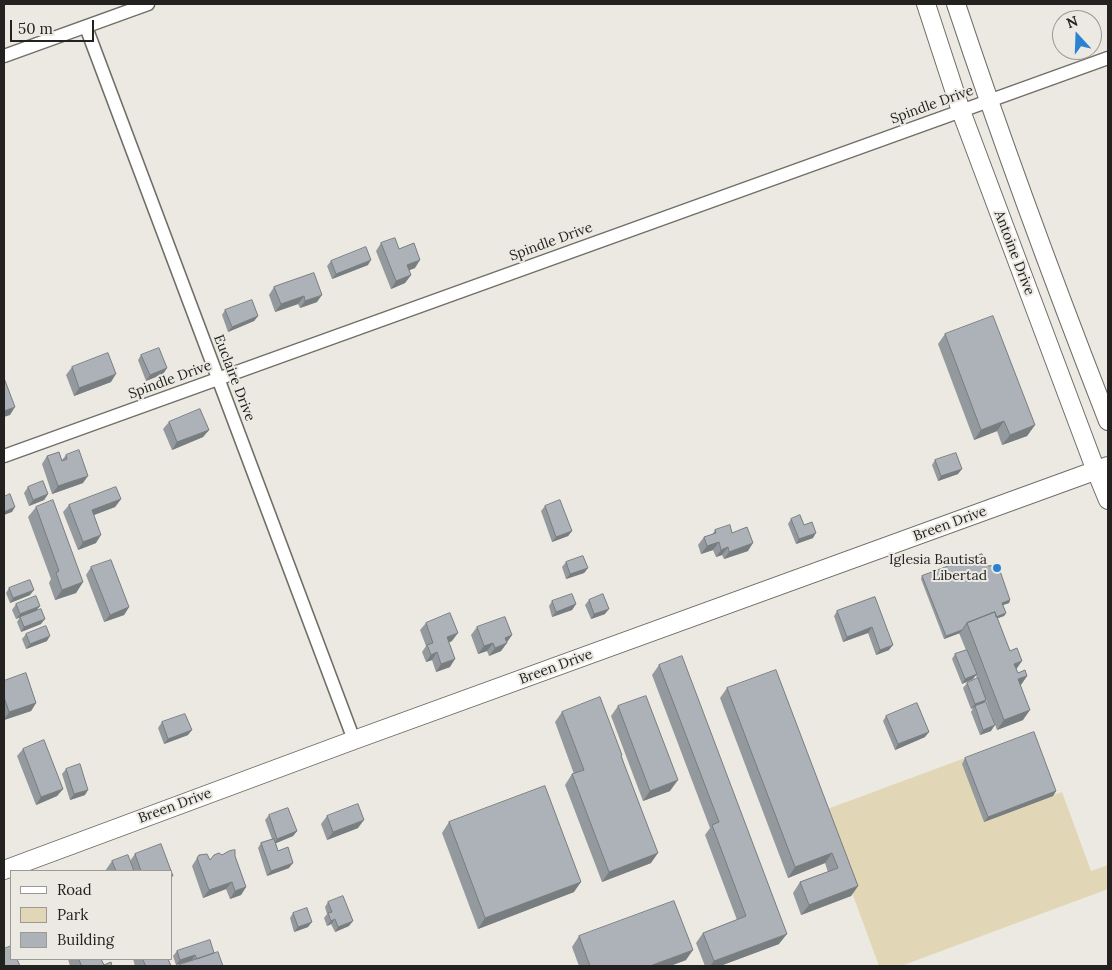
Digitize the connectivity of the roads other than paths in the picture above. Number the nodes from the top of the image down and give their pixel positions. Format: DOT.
graph roads {
  1 [pos="148,4"];
  2 [pos="926,4"];
  3 [pos="956,4"];
  4 [pos="86,26"];
  5 [pos="4,56"];
  6 [pos="1108,58"];
  7 [pos="988,101"];
  8 [pos="961,111"];
  9 [pos="1053,280"];
  10 [pos="1028,290"];
  11 [pos="219,379"];
  12 [pos="1108,421"];
  13 [pos="4,456"];
  14 [pos="1102,469"];
  15 [pos="1108,500"];
  16 [pos="354,740"];
  17 [pos="4,870"];
  1 -- 4 [label="street"];
  2 -- 8 [label="street, Antoine Drive"];
  3 -- 7 [label="street, Antoine Drive"];
  4 -- 5 [label="street"];
  4 -- 11 [label="street, Euclaire Drive"];
  6 -- 7 [label="street, Spindle Drive"];
  7 -- 8 [label="street, Spindle Drive"];
  7 -- 9 [label="street, Antoine Drive"];
  8 -- 10 [label="street, Antoine Drive"];
  8 -- 11 [label="street, Spindle Drive"];
  9 -- 10 [label="street"];
  9 -- 12 [label="street, Antoine Drive"];
  10 -- 14 [label="street, Antoine Drive"];
  11 -- 13 [label="street, Spindle Drive"];
  11 -- 16 [label="street, Euclaire Drive"];
  14 -- 15 [label="street, Antoine Drive"];
  14 -- 16 [label="street, Breen Drive"];
  16 -- 17 [label="street, Breen Drive"];
}
